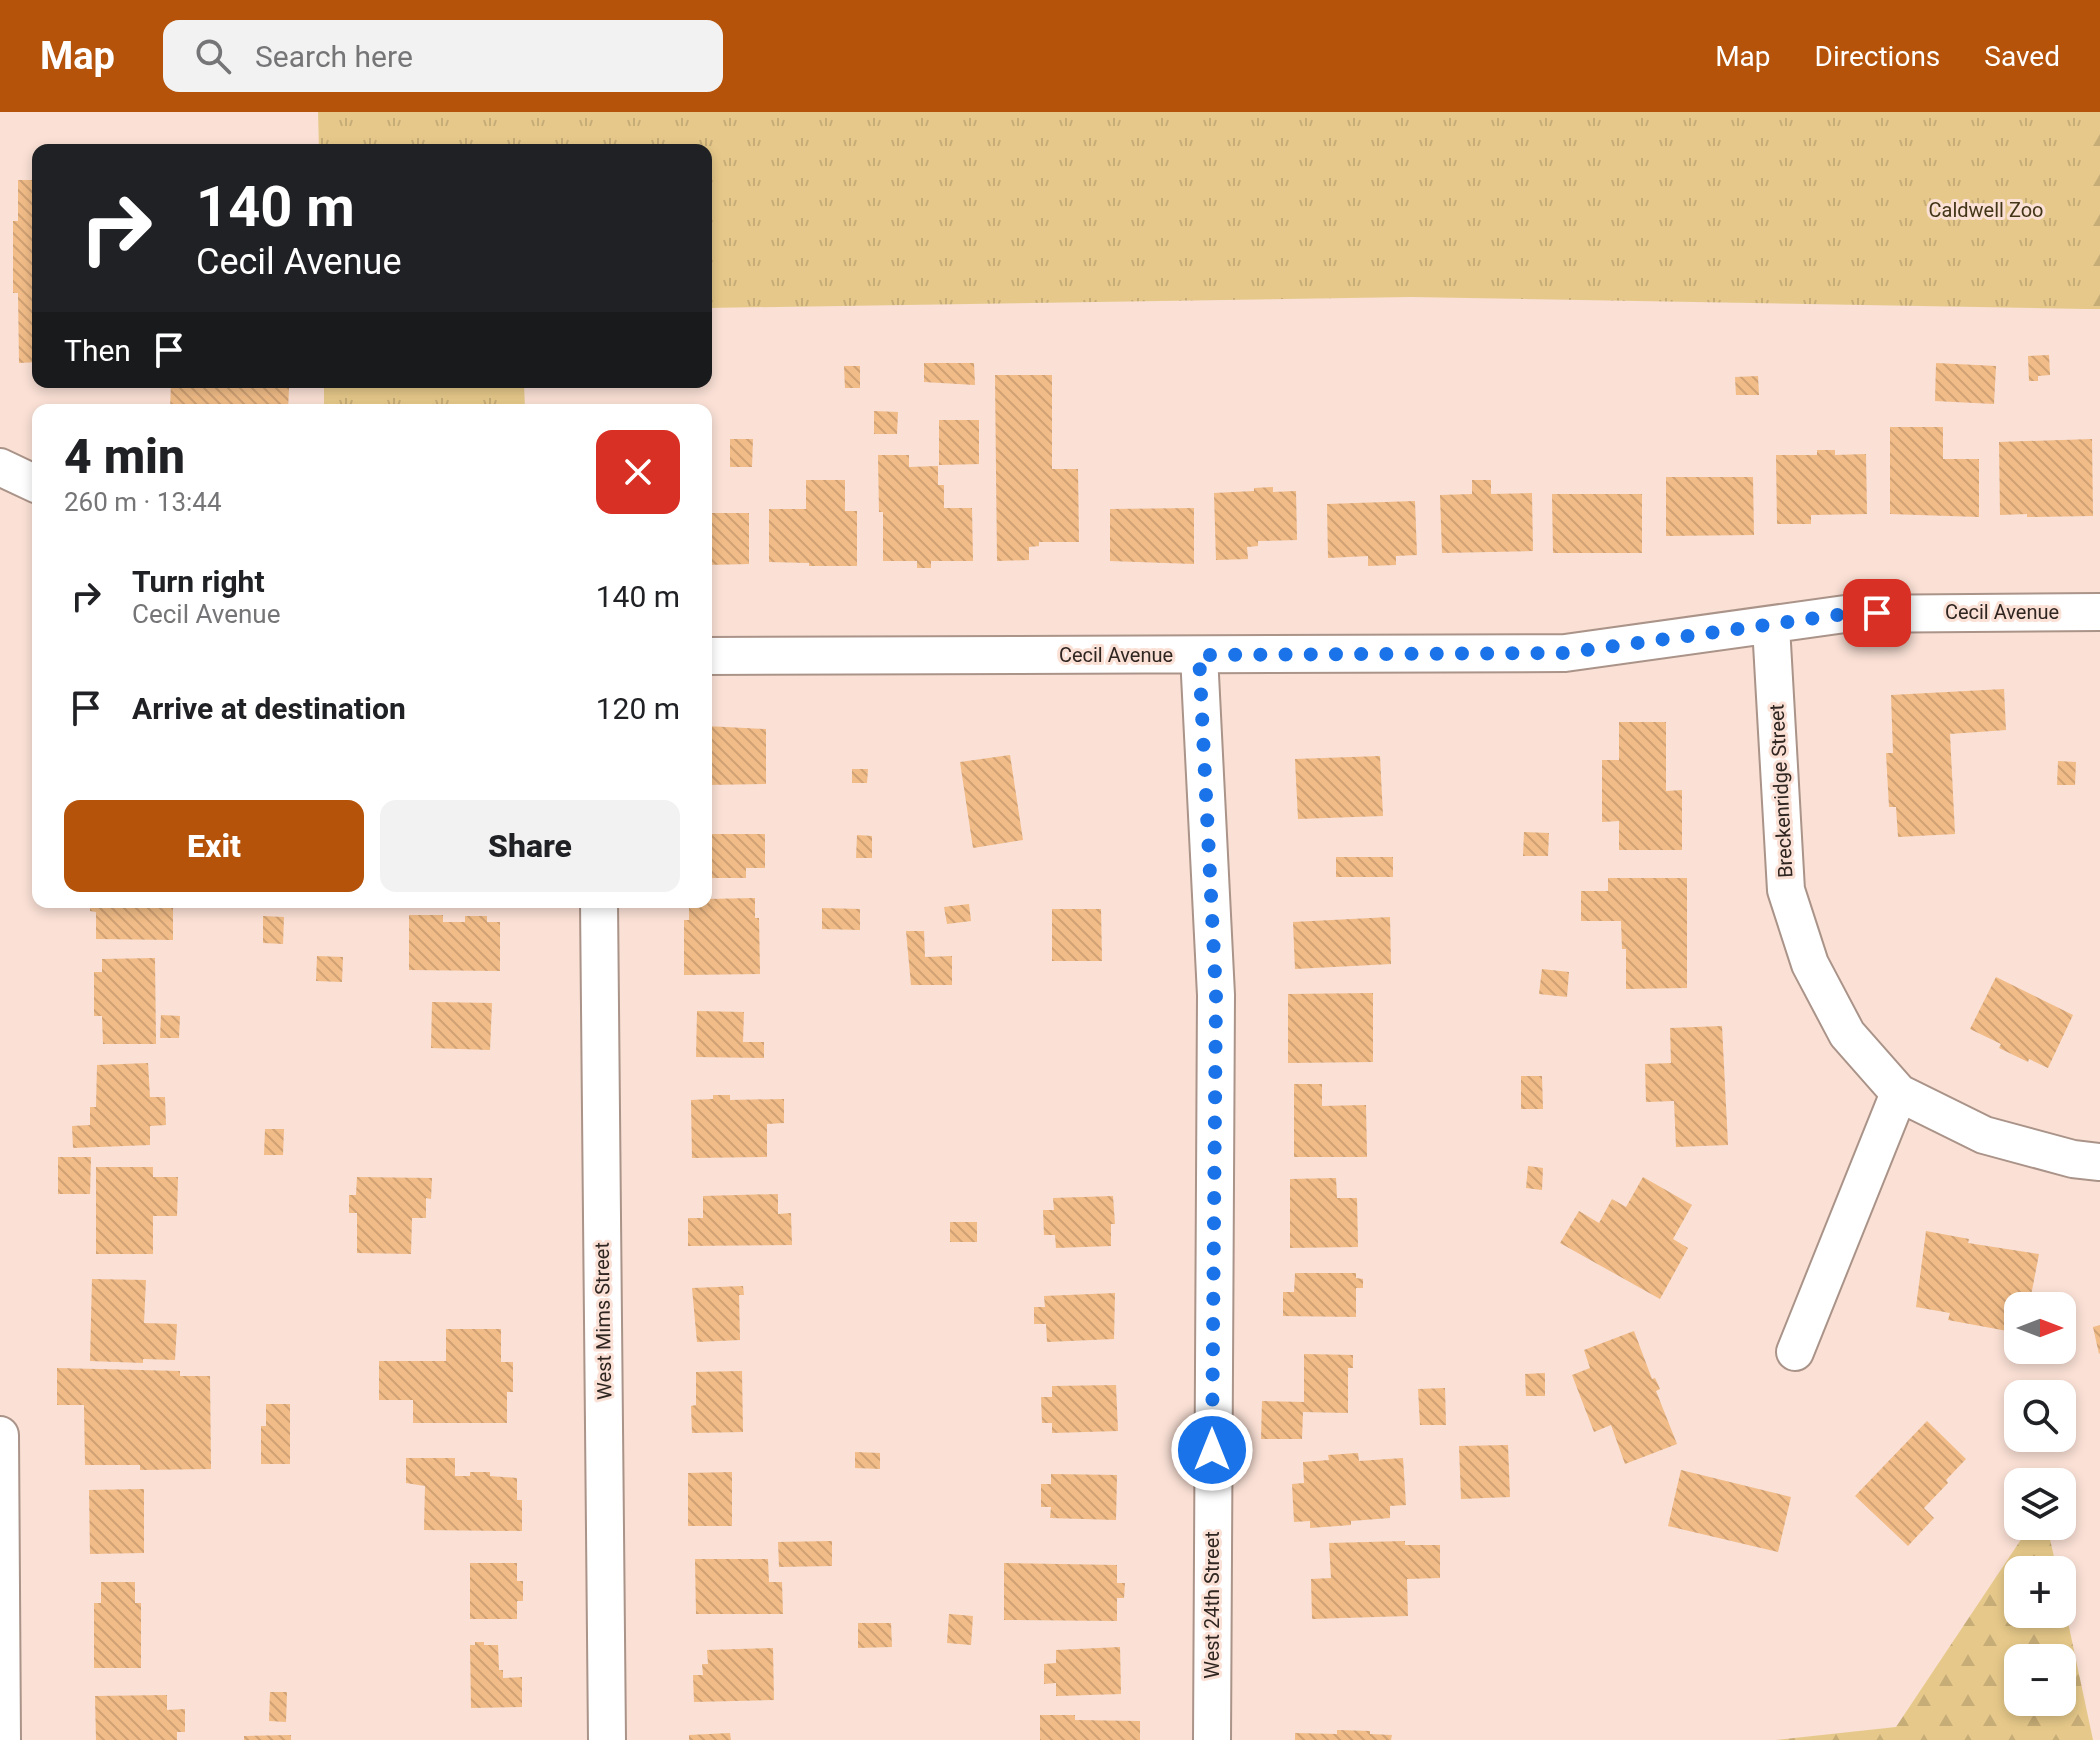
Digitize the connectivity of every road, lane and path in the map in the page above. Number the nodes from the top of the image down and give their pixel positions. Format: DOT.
graph roads {
  1 [pos="0,467"];
  2 [pos="32,482"];
  3 [pos="2100,612"];
  4 [pos="1771,626"];
  5 [pos="1199,655"];
  6 [pos="712,656"];
  7 [pos="599,908"];
  8 [pos="1899,1093"];
  9 [pos="2100,1162"];
  10 [pos="1795,1352"];
  11 [pos="0,1435"];
  12 [pos="2,1740"];
  13 [pos="607,1740"];
  14 [pos="1212,1740"];
  1 -- 2 [label="street"];
  3 -- 4 [label="street, Cecil Avenue"];
  4 -- 5 [label="street, Cecil Avenue"];
  4 -- 8 [label="street, Breckenridge Street"];
  5 -- 6 [label="street, Cecil Avenue"];
  5 -- 14 [label="street, West 24th Street"];
  7 -- 13 [label="street, West Mims Street"];
  8 -- 9 [label="street, Breckenridge Street"];
  8 -- 10 [label="street"];
  11 -- 12 [label="street"];
}
